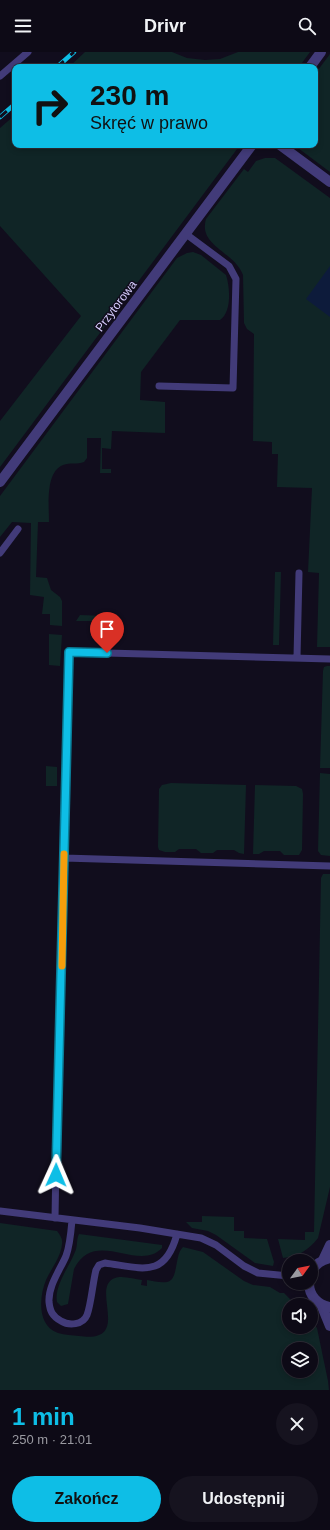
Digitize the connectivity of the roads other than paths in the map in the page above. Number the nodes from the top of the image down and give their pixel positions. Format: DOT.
graph roads {
  1 [pos="28,52"];
  2 [pos="321,52"];
  3 [pos="14,64"];
  4 [pos="312,64"];
  5 [pos="12,66"];
  6 [pos="0,76"];
  7 [pos="250,148"];
  8 [pos="284,148"];
  9 [pos="330,182"];
  10 [pos="186,234"];
  11 [pos="159,386"];
  12 [pos="0,482"];
  13 [pos="18,529"];
  14 [pos="0,553"];
  15 [pos="299,573"];
  16 [pos="297,657"];
  17 [pos="330,659"];
  18 [pos="64,858"];
  19 [pos="330,866"];
  20 [pos="0,1210"];
  21 [pos="55,1218"];
  22 [pos="72,1220"];
  23 [pos="177,1234"];
  24 [pos="330,1245"];
  25 [pos="326,1259"];
  26 [pos="282,1275"];
  27 [pos="310,1290"];
  28 [pos="325,1305"];
  29 [pos="330,1326"];
  1 -- 3 [label="lane"];
  2 -- 4 [label="street"];
  5 -- 6 [label="lane"];
  7 -- 10 [label="street, Przytorowa"];
  8 -- 9 [label="street"];
  10 -- 11 [label="lane"];
  10 -- 12 [label="street, Przytorowa"];
  13 -- 14 [label="lane"];
  15 -- 16 [label="lane"];
  16 -- 17 [label="lane"];
  16 -- 18 [label="lane"];
  18 -- 19 [label="lane"];
  18 -- 21 [label="lane"];
  20 -- 21 [label="lane"];
  21 -- 22 [label="lane"];
  22 -- 23 [label="lane"];
  22 -- 23 [label="lane"];
  23 -- 26 [label="lane"];
  24 -- 25 [label="street"];
  27 -- 28 [label="street"];
  28 -- 29 [label="street"];
}
